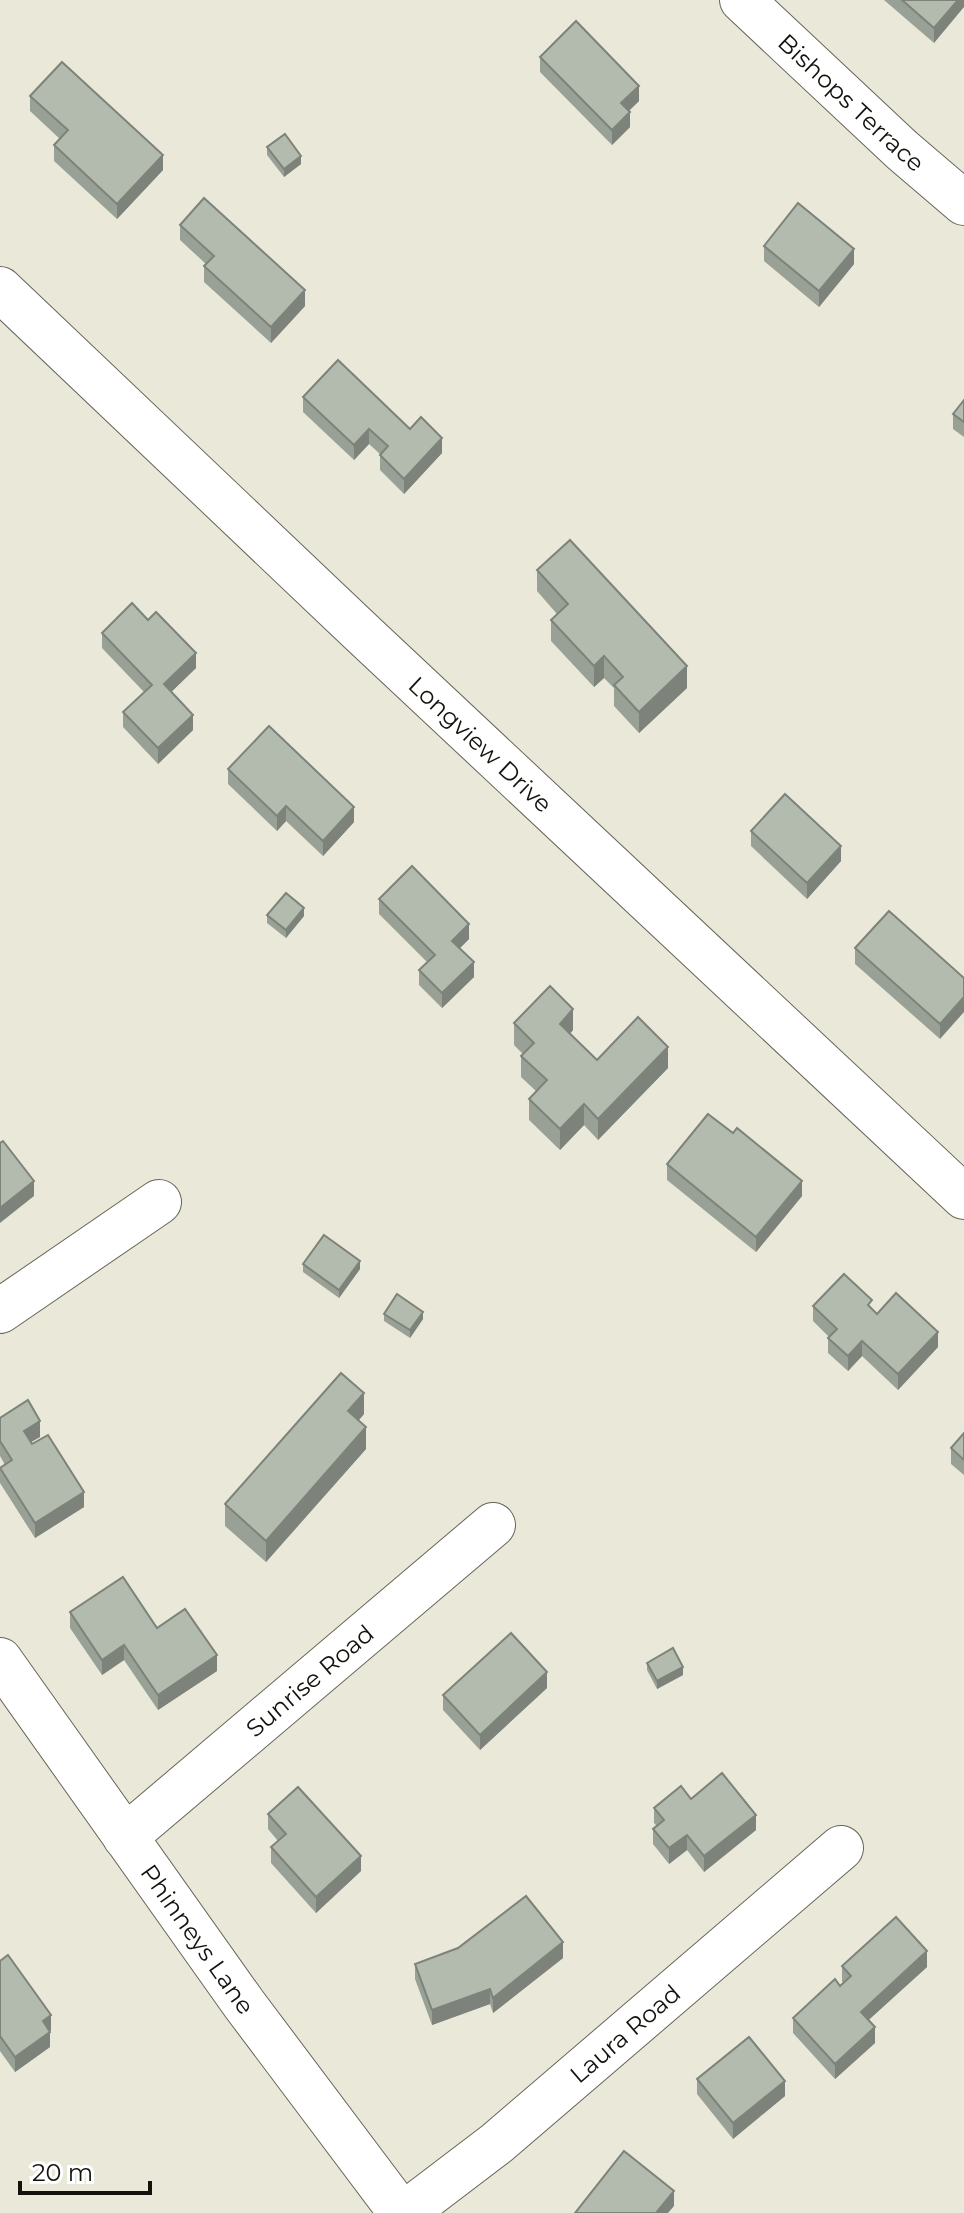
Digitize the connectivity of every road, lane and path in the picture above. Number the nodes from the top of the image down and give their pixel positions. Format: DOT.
graph roads {
  1 [pos="742,0"];
  2 [pos="964,203"];
  3 [pos="0,289"];
  4 [pos="964,1197"];
  5 [pos="159,1202"];
  6 [pos="0,1311"];
  7 [pos="493,1525"];
  8 [pos="0,1660"];
  9 [pos="125,1837"];
  10 [pos="841,1848"];
  11 [pos="403,2213"];
  1 -- 2 [label="street, Bishops Terrace"];
  3 -- 4 [label="street, Longview Drive"];
  5 -- 6 [label="street"];
  7 -- 9 [label="street, Sunrise Road"];
  8 -- 9 [label="street, Phinneys Lane"];
  9 -- 11 [label="street, Phinneys Lane"];
  10 -- 11 [label="street, Laura Road"];
}
